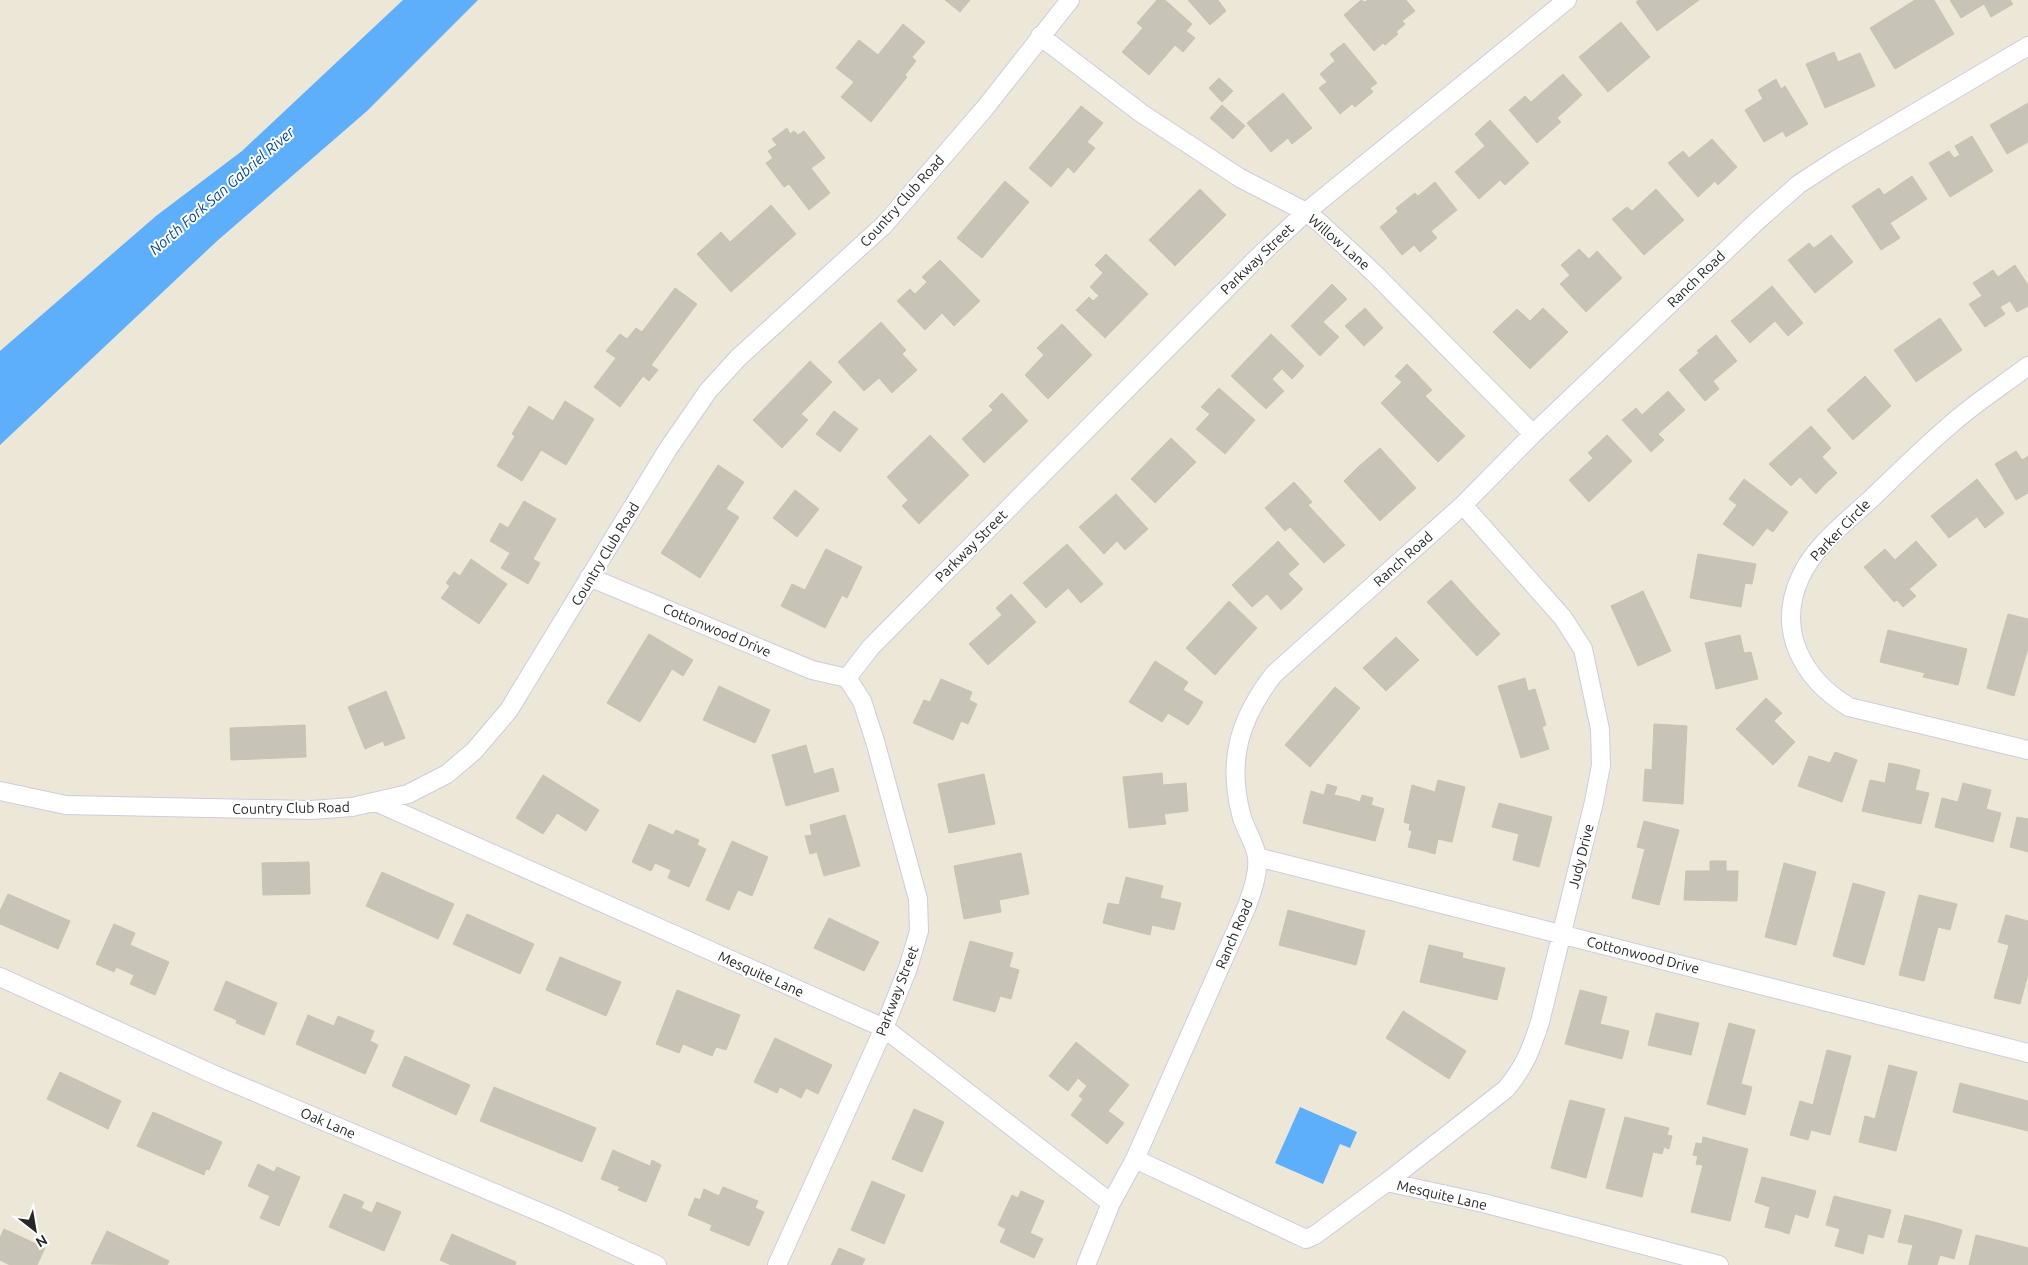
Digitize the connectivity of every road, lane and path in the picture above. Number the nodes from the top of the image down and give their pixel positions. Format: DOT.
graph roads {
  1 [pos="1070,0"];
  2 [pos="1567,0"];
  3 [pos="1040,36"];
  4 [pos="2028,46"];
  5 [pos="1306,212"];
  6 [pos="2028,366"];
  7 [pos="1533,434"];
  8 [pos="1463,504"];
  9 [pos="590,577"];
  10 [pos="847,678"];
  11 [pos="2028,750"];
  12 [pos="0,791"];
  13 [pos="376,802"];
  14 [pos="1257,857"];
  15 [pos="1562,934"];
  16 [pos="0,977"];
  17 [pos="884,1028"];
  18 [pos="2028,1053"];
  19 [pos="1135,1159"];
  20 [pos="1386,1182"];
  21 [pos="1111,1203"];
  22 [pos="657,1265"];
  23 [pos="778,1265"];
  24 [pos="1086,1265"];
  25 [pos="1719,1265"];
  1 -- 3 [label="street, Country Club Road"];
  2 -- 5 [label="street, Parkway Street"];
  3 -- 5 [label="street, Willow Lane"];
  3 -- 9 [label="street, Country Club Road"];
  4 -- 7 [label="street, Ranch Road"];
  5 -- 7 [label="street, Willow Lane"];
  5 -- 10 [label="street, Parkway Street"];
  6 -- 11 [label="street, Parker Circle"];
  7 -- 8 [label="street, Ranch Road"];
  8 -- 14 [label="street, Ranch Road"];
  8 -- 15 [label="street, Judy Drive"];
  9 -- 10 [label="street, Cottonwood Drive"];
  9 -- 13 [label="street, Country Club Road"];
  10 -- 17 [label="street, Parkway Street"];
  12 -- 13 [label="street, Country Club Road"];
  13 -- 17 [label="street, Mesquite Lane"];
  14 -- 15 [label="street, Cottonwood Drive"];
  14 -- 19 [label="street, Ranch Road"];
  15 -- 18 [label="street, Cottonwood Drive"];
  15 -- 20 [label="street, Judy Drive"];
  16 -- 22 [label="street, Oak Lane"];
  17 -- 21 [label="street, Mesquite Lane"];
  17 -- 23 [label="street, Parkway Street"];
  19 -- 20 [label="street, Mesquite Lane"];
  19 -- 21 [label="street, Ranch Road"];
  20 -- 25 [label="street, Mesquite Lane"];
  21 -- 24 [label="street, Ranch Road"];
}
